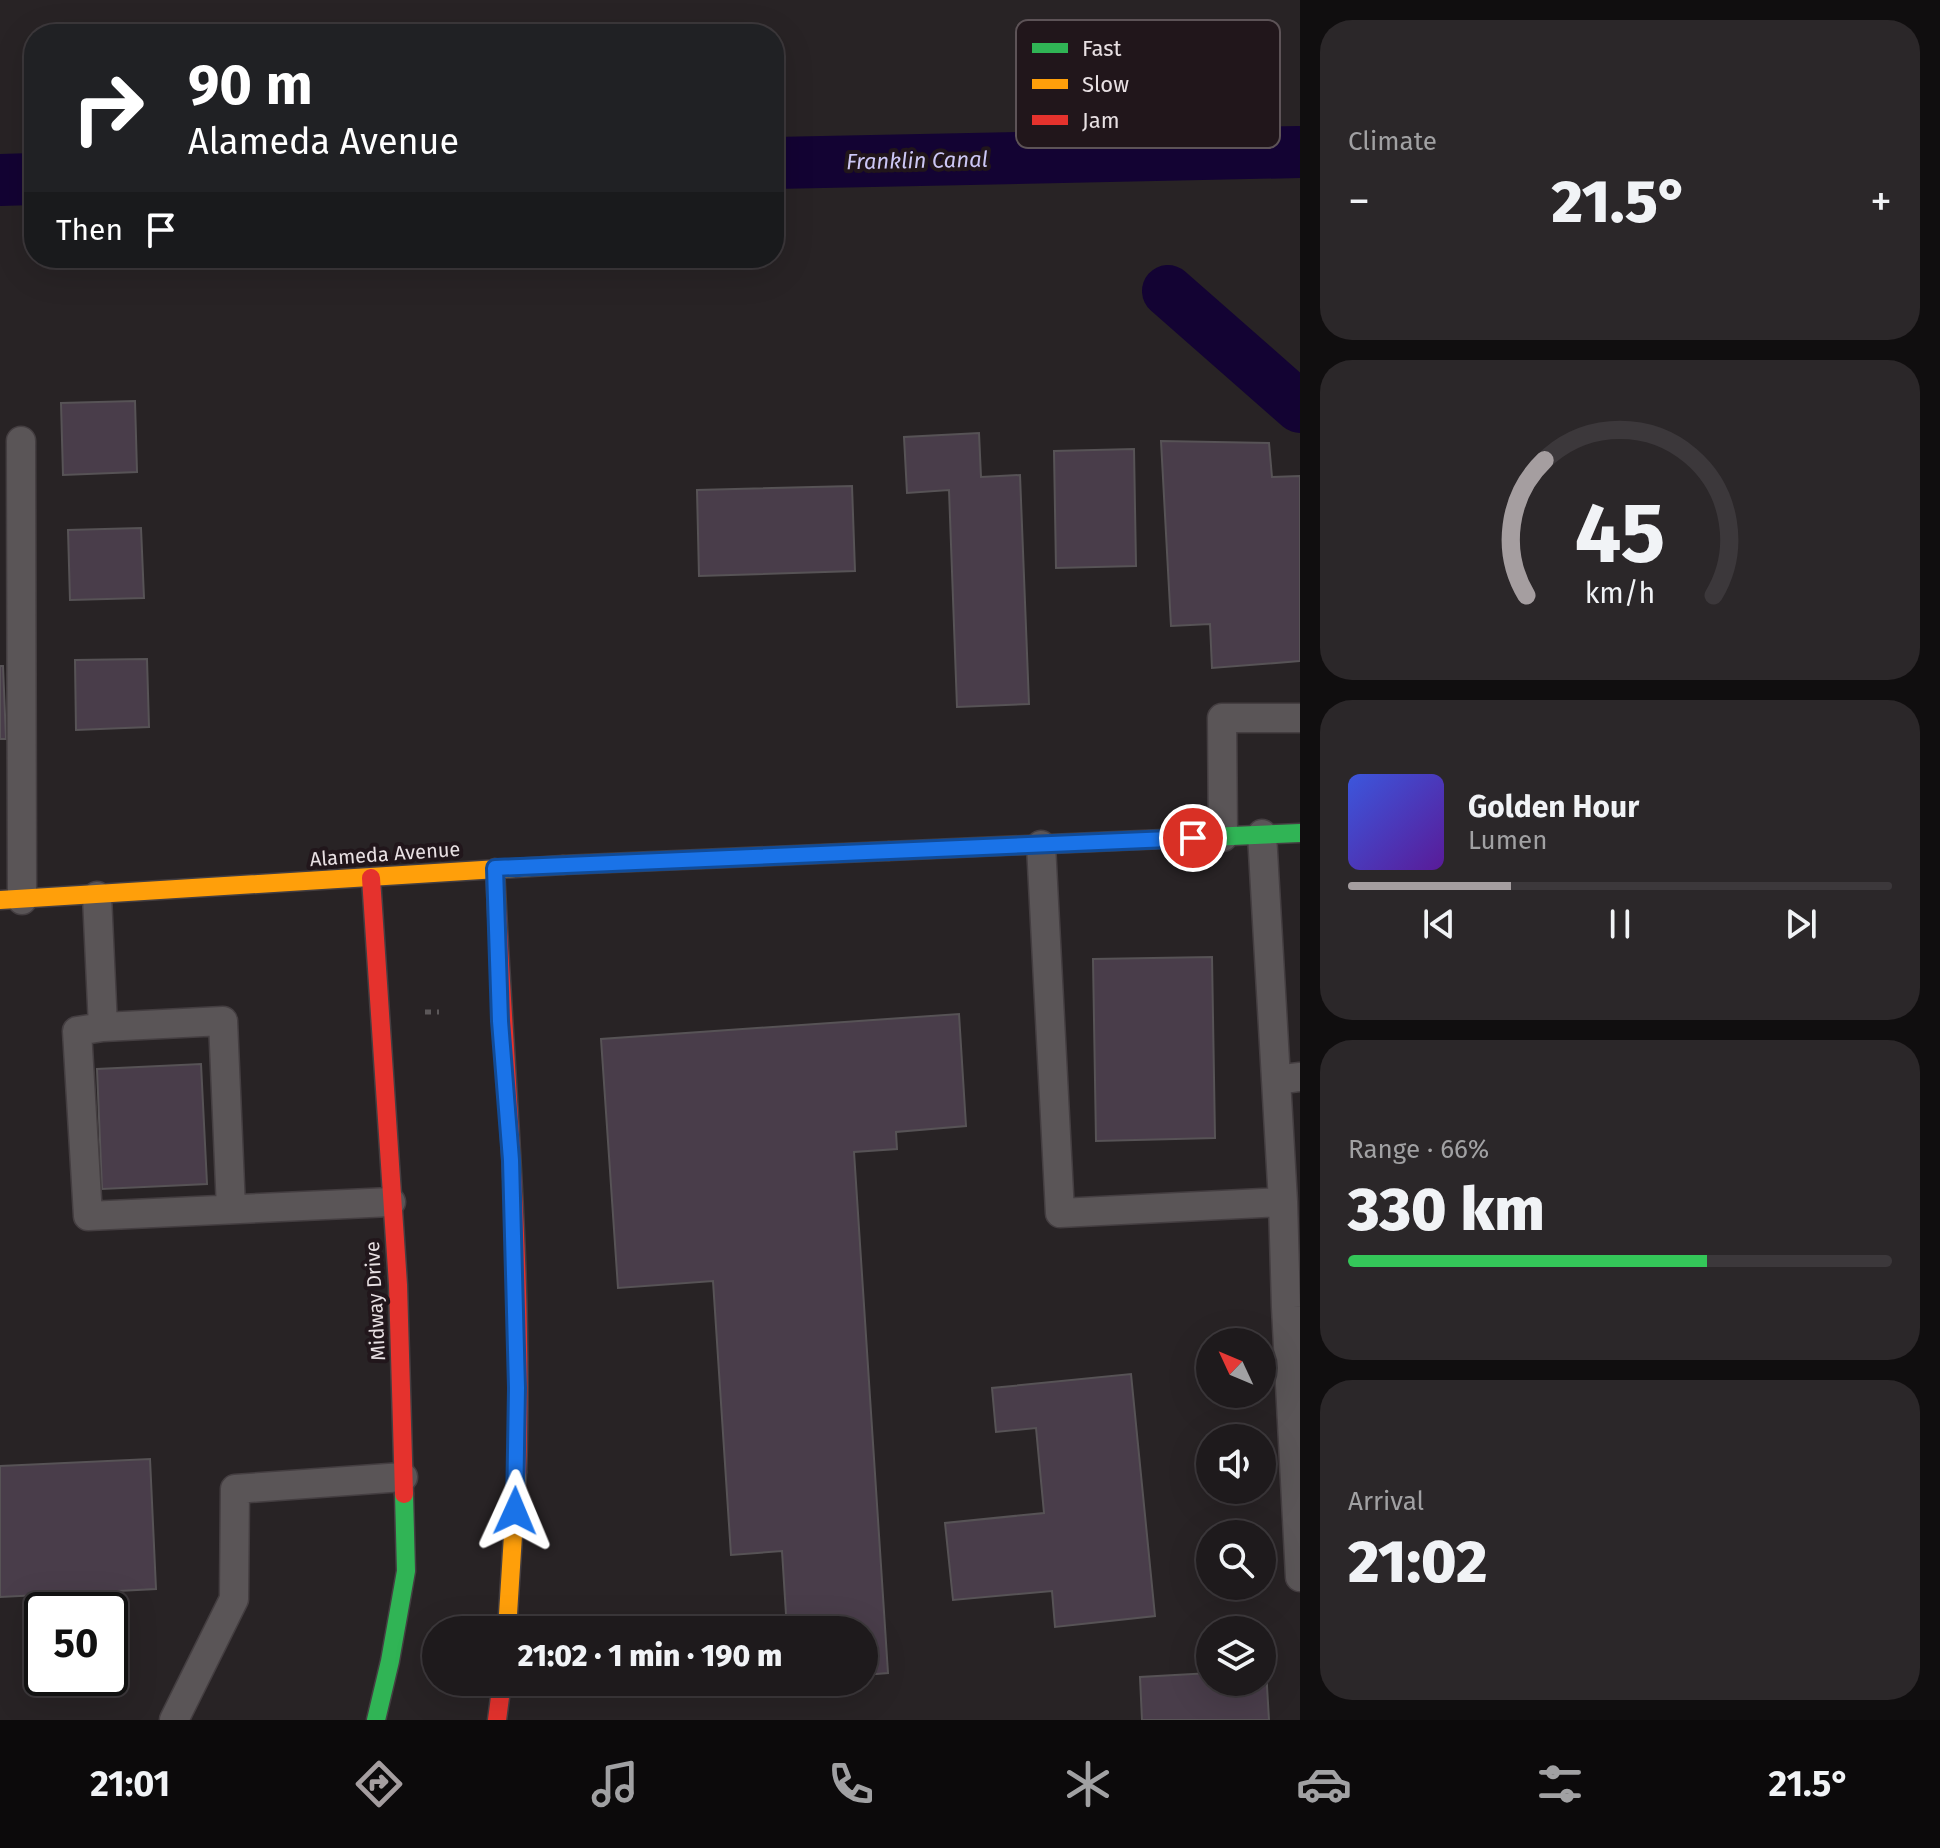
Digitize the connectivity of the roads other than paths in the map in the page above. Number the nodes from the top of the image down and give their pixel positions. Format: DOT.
graph roads {
  1 [pos="21,441"];
  2 [pos="1300,718"];
  3 [pos="1300,833"];
  4 [pos="1262,834"];
  5 [pos="1223,837"];
  6 [pos="1041,845"];
  7 [pos="495,868"];
  8 [pos="371,878"];
  9 [pos="97,896"];
  10 [pos="11,900"];
  11 [pos="103,1027"];
  12 [pos="1288,1078"];
  13 [pos="391,1202"];
  14 [pos="1283,1202"];
  15 [pos="231,1209"];
  16 [pos="1293,1307"];
  17 [pos="403,1477"];
  18 [pos="1300,1577"];
  19 [pos="509,1616"];
  20 [pos="500,1696"];
  21 [pos="174,1720"];
  22 [pos="376,1720"];
  23 [pos="497,1720"];
  1 -- 10 [label="lane"];
  2 -- 5 [label="lane"];
  3 -- 4 [label="main road, Alameda Avenue"];
  4 -- 5 [label="main road, Alameda Avenue"];
  4 -- 12 [label="lane"];
  5 -- 6 [label="main road, Alameda Avenue"];
  6 -- 7 [label="main road, Alameda Avenue"];
  6 -- 14 [label="lane"];
  7 -- 8 [label="main road, Alameda Avenue"];
  7 -- 19 [label="main road"];
  8 -- 9 [label="main road, Alameda Avenue"];
  8 -- 13 [label="main road, Midway Drive"];
  9 -- 10 [label="main road, Alameda Avenue"];
  9 -- 11 [label="lane"];
  11 -- 15 [label="lane"];
  11 -- 15 [label="lane"];
  12 -- 14 [label="lane"];
  13 -- 15 [label="lane"];
  13 -- 17 [label="main road, Midway Drive"];
  14 -- 16 [label="lane"];
  16 -- 18 [label="lane"];
  17 -- 21 [label="lane"];
  17 -- 22 [label="main road, Midway Drive"];
  20 -- 23 [label="main road"];
}
